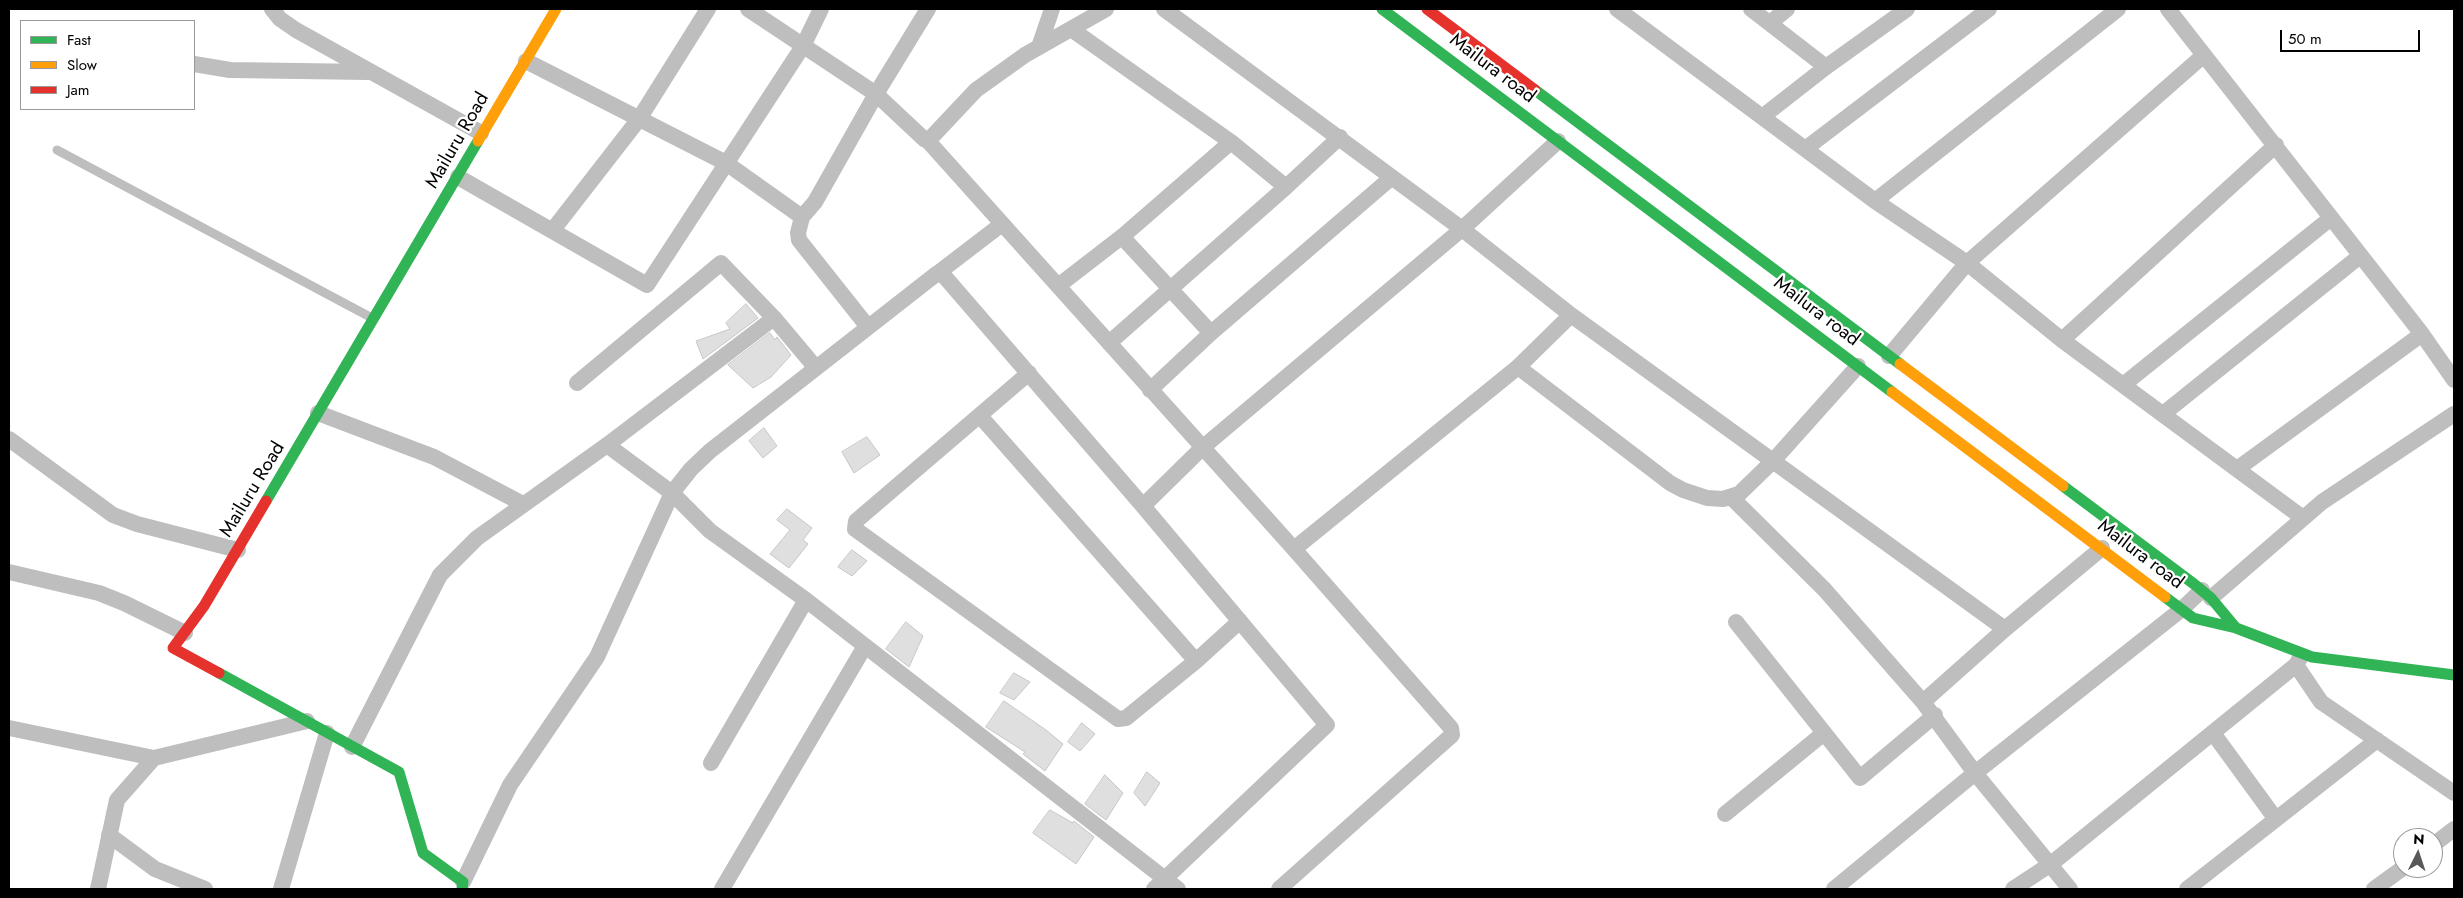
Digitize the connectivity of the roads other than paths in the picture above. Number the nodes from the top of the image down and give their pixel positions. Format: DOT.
graph roads {
  1 [pos="272,9"];
  2 [pos="556,9"];
  3 [pos="708,9"];
  4 [pos="748,9"];
  5 [pos="821,9"];
  6 [pos="928,9"];
  7 [pos="1052,9"];
  8 [pos="1106,9"];
  9 [pos="1164,9"];
  10 [pos="1382,9"];
  11 [pos="1427,9"];
  12 [pos="1617,9"];
  13 [pos="1751,9"];
  14 [pos="1787,9"];
  15 [pos="1907,9"];
  16 [pos="1989,9"];
  17 [pos="2118,9"];
  18 [pos="2168,9"];
  19 [pos="1770,23"];
  20 [pos="1071,29"];
  21 [pos="803,46"];
  22 [pos="1039,47"];
  23 [pos="2204,55"];
  24 [pos="526,61"];
  25 [pos="195,64"];
  26 [pos="1826,67"];
  27 [pos="372,72"];
  28 [pos="876,94"];
  29 [pos="1762,118"];
  30 [pos="639,119"];
  31 [pos="481,133"];
  32 [pos="1340,137"];
  33 [pos="928,141"];
  34 [pos="1558,141"];
  35 [pos="1231,142"];
  36 [pos="2276,145"];
  37 [pos="1805,149"];
  38 [pos="56,150"];
  39 [pos="726,163"];
  40 [pos="458,177"];
  41 [pos="1391,178"];
  42 [pos="1286,187"];
  43 [pos="1875,202"];
  44 [pos="802,218"];
  45 [pos="2331,218"];
  46 [pos="1002,224"];
  47 [pos="1462,229"];
  48 [pos="552,231"];
  49 [pos="1124,235"];
  50 [pos="2360,256"];
  51 [pos="1967,263"];
  52 [pos="938,273"];
  53 [pos="1058,286"];
  54 [pos="1170,288"];
  55 [pos="1571,315"];
  56 [pos="774,318"];
  57 [pos="374,319"];
  58 [pos="868,327"];
  59 [pos="1211,333"];
  60 [pos="2422,334"];
  61 [pos="2062,340"];
  62 [pos="1109,343"];
  63 [pos="1889,356"];
  64 [pos="1518,366"];
  65 [pos="1858,366"];
  66 [pos="816,368"];
  67 [pos="1029,373"];
  68 [pos="2454,380"];
  69 [pos="577,383"];
  70 [pos="2123,385"];
  71 [pos="1150,390"];
  72 [pos="318,414"];
  73 [pos="2163,414"];
  74 [pos="2454,414"];
  75 [pos="980,416"];
  76 [pos="9,439"];
  77 [pos="607,445"];
  78 [pos="1202,448"];
  79 [pos="1773,461"];
  80 [pos="2237,469"];
  81 [pos="672,493"];
  82 [pos="1732,498"];
  83 [pos="523,504"];
  84 [pos="1143,506"];
  85 [pos="2304,518"];
  86 [pos="2102,548"];
  87 [pos="1294,549"];
  88 [pos="238,550"];
  89 [pos="9,572"];
  90 [pos="2206,594"];
  91 [pos="806,600"];
  92 [pos="2182,609"];
  93 [pos="1240,621"];
  94 [pos="1736,622"];
  95 [pos="2236,628"];
  96 [pos="2005,629"];
  97 [pos="185,632"];
  98 [pos="865,646"];
  99 [pos="2299,660"];
  100 [pos="1196,661"];
  101 [pos="2454,675"];
  102 [pos="1923,702"];
  103 [pos="1934,715"];
  104 [pos="307,721"];
  105 [pos="9,728"];
  106 [pos="1824,733"];
  107 [pos="2213,733"];
  108 [pos="327,734"];
  109 [pos="2377,740"];
  110 [pos="352,747"];
  111 [pos="154,758"];
  112 [pos="711,763"];
  113 [pos="1975,773"];
  114 [pos="2454,793"];
  115 [pos="1725,814"];
  116 [pos="2275,818"];
  117 [pos="2454,830"];
  118 [pos="109,835"];
  119 [pos="2443,838"];
  120 [pos="2051,864"];
  121 [pos="2393,875"];
  122 [pos="1172,884"];
  123 [pos="462,886"];
  124 [pos="98,889"];
  125 [pos="205,889"];
  126 [pos="281,889"];
  127 [pos="722,889"];
  128 [pos="1154,889"];
  129 [pos="1279,889"];
  130 [pos="1834,889"];
  131 [pos="2013,889"];
  132 [pos="2070,889"];
  133 [pos="2187,889"];
  134 [pos="2374,889"];
  1 -- 27 [label="street"];
  2 -- 24 [label="street, Mailuru Road"];
  3 -- 30 [label="street"];
  4 -- 21 [label="street"];
  5 -- 21 [label="street"];
  6 -- 28 [label="street"];
  7 -- 22 [label="street"];
  8 -- 20 [label="street"];
  9 -- 32 [label="street"];
  10 -- 34 [label="street, Mailura road"];
  11 -- 63 [label="street, Mailura road"];
  12 -- 29 [label="street"];
  13 -- 19 [label="street"];
  14 -- 19 [label="street"];
  15 -- 26 [label="street"];
  16 -- 37 [label="street"];
  17 -- 43 [label="street"];
  18 -- 23 [label="street"];
  19 -- 26 [label="street"];
  20 -- 22 [label="street"];
  20 -- 35 [label="street"];
  21 -- 28 [label="street"];
  21 -- 39 [label="street"];
  22 -- 33 [label="street"];
  23 -- 36 [label="street"];
  23 -- 51 [label="street"];
  24 -- 30 [label="street"];
  24 -- 31 [label="street, Mailuru Road"];
  25 -- 27 [label="street"];
  26 -- 29 [label="street"];
  27 -- 31 [label="street"];
  28 -- 33 [label="street"];
  28 -- 44 [label="street"];
  29 -- 37 [label="street"];
  30 -- 39 [label="street"];
  30 -- 48 [label="street"];
  31 -- 40 [label="street, Mailuru Road"];
  32 -- 41 [label="street"];
  32 -- 42 [label="street"];
  33 -- 46 [label="street"];
  34 -- 47 [label="street"];
  34 -- 65 [label="street, Mailura road"];
  35 -- 42 [label="street"];
  35 -- 49 [label="street"];
  36 -- 45 [label="street"];
  36 -- 61 [label="street"];
  37 -- 43 [label="street"];
  38 -- 57 [label="lane"];
  39 -- 44 [label="street"];
  39 -- 48 [label="street"];
  40 -- 48 [label="street"];
  40 -- 57 [label="street, Mailuru Road"];
  41 -- 47 [label="street"];
  41 -- 59 [label="street"];
  42 -- 54 [label="street"];
  43 -- 51 [label="street"];
  44 -- 58 [label="street"];
  45 -- 50 [label="street"];
  45 -- 70 [label="street"];
  46 -- 52 [label="street"];
  46 -- 53 [label="street"];
  47 -- 55 [label="street"];
  47 -- 78 [label="street"];
  49 -- 53 [label="street"];
  49 -- 54 [label="street"];
  50 -- 60 [label="street"];
  50 -- 73 [label="street"];
  51 -- 61 [label="street"];
  51 -- 63 [label="street"];
  52 -- 58 [label="street"];
  52 -- 67 [label="street"];
  53 -- 62 [label="street"];
  54 -- 59 [label="street"];
  54 -- 62 [label="street"];
  55 -- 64 [label="street"];
  55 -- 79 [label="street"];
  56 -- 66 [label="street"];
  56 -- 69 [label="street"];
  56 -- 77 [label="street"];
  57 -- 72 [label="street, Mailuru Road"];
  58 -- 66 [label="street"];
  59 -- 71 [label="street"];
  60 -- 68 [label="street"];
  60 -- 80 [label="street"];
  61 -- 70 [label="street"];
  62 -- 71 [label="street"];
  63 -- 90 [label="street, Mailura road"];
  64 -- 82 [label="street"];
  64 -- 87 [label="street"];
  65 -- 79 [label="street"];
  65 -- 86 [label="street, Mailura road"];
  66 -- 81 [label="street"];
  67 -- 75 [label="street"];
  67 -- 84 [label="street"];
  70 -- 73 [label="street"];
  71 -- 78 [label="street"];
  72 -- 83 [label="street"];
  72 -- 88 [label="street, Mailuru Road"];
  73 -- 80 [label="street"];
  74 -- 85 [label="street"];
  75 -- 100 [label="street"];
  75 -- 100 [label="street"];
  76 -- 88 [label="street"];
  77 -- 81 [label="street"];
  77 -- 83 [label="street"];
  78 -- 84 [label="street"];
  78 -- 87 [label="street"];
  79 -- 82 [label="street"];
  79 -- 96 [label="street"];
  80 -- 85 [label="street"];
  81 -- 91 [label="street"];
  81 -- 123 [label="street"];
  82 -- 102 [label="street"];
  83 -- 110 [label="street"];
  84 -- 93 [label="street"];
  85 -- 90 [label="street"];
  86 -- 92 [label="street, Mailura road"];
  86 -- 96 [label="street"];
  87 -- 129 [label="street"];
  88 -- 97 [label="street, Mailuru Road"];
  89 -- 97 [label="street"];
  90 -- 92 [label="street"];
  90 -- 95 [label="street, Mailura road"];
  91 -- 98 [label="street"];
  91 -- 112 [label="street"];
  92 -- 95 [label="street, Mailura road"];
  92 -- 113 [label="street"];
  93 -- 100 [label="street"];
  93 -- 122 [label="street"];
  94 -- 106 [label="street"];
  95 -- 99 [label="street, Mailura road"];
  96 -- 102 [label="street"];
  97 -- 104 [label="street, Mailuru Road"];
  98 -- 122 [label="street"];
  98 -- 127 [label="street"];
  99 -- 101 [label="street, Mailura road"];
  99 -- 107 [label="street"];
  99 -- 109 [label="street"];
  102 -- 103 [label="street"];
  103 -- 106 [label="street"];
  103 -- 113 [label="street"];
  104 -- 108 [label="street, Mailuru Road"];
  104 -- 111 [label="street"];
  105 -- 111 [label="street"];
  106 -- 115 [label="street"];
  107 -- 116 [label="street"];
  107 -- 120 [label="street"];
  108 -- 110 [label="street, Mailuru Road"];
  108 -- 126 [label="street"];
  109 -- 114 [label="street"];
  109 -- 116 [label="street"];
  110 -- 123 [label="street, Mailuru Road"];
  111 -- 118 [label="street"];
  113 -- 120 [label="street"];
  113 -- 130 [label="street"];
  116 -- 133 [label="street"];
  117 -- 119 [label="street"];
  118 -- 124 [label="street"];
  118 -- 125 [label="street"];
  120 -- 131 [label="street"];
  120 -- 132 [label="street"];
  121 -- 134 [label="street"];
  122 -- 128 [label="street"];
}
